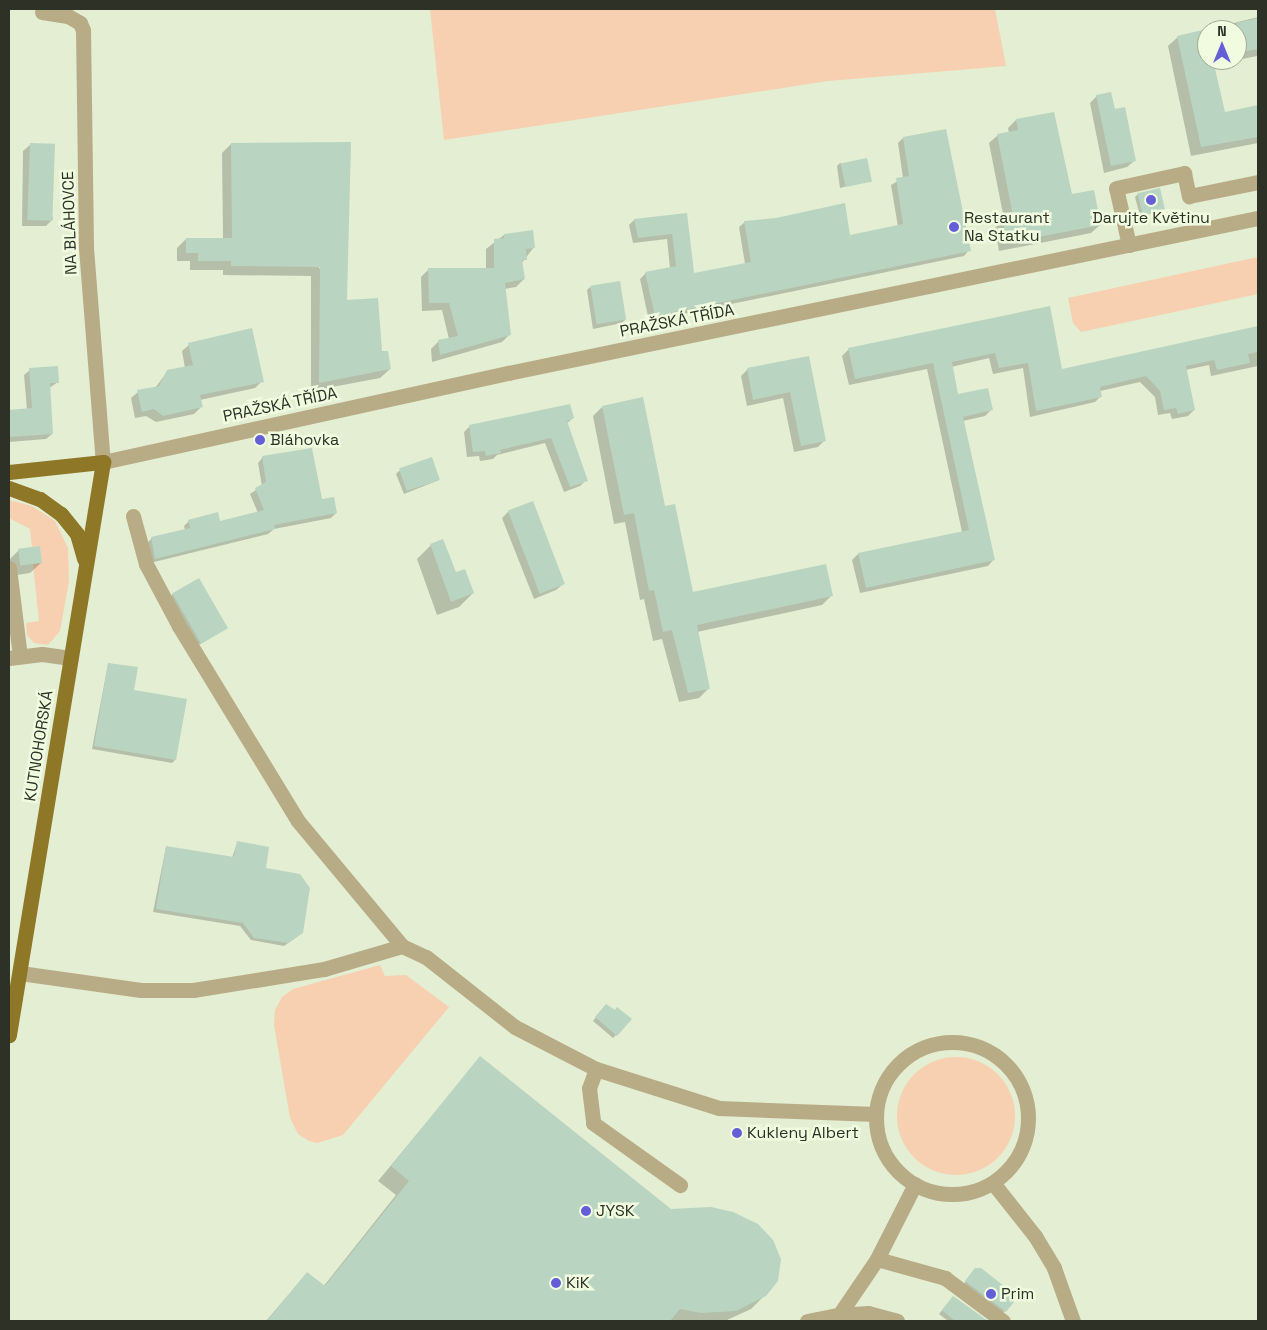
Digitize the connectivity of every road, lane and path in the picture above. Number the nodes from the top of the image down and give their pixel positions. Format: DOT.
graph roads {
  1 [pos="42,12"];
  2 [pos="1258,182"];
  3 [pos="1258,218"];
  4 [pos="1129,245"];
  5 [pos="103,462"];
  6 [pos="9,472"];
  7 [pos="9,488"];
  8 [pos="133,516"];
  9 [pos="9,568"];
  10 [pos="83,580"];
  11 [pos="15,657"];
  12 [pos="71,658"];
  13 [pos="402,946"];
  14 [pos="20,973"];
  15 [pos="9,1035"];
  16 [pos="596,1069"];
  17 [pos="876,1114"];
  18 [pos="993,1183"];
  19 [pos="915,1184"];
  20 [pos="680,1185"];
  21 [pos="877,1259"];
  22 [pos="839,1315"];
  23 [pos="807,1321"];
  24 [pos="897,1321"];
  25 [pos="1002,1321"];
  26 [pos="1073,1321"];
  1 -- 5 [label="street, NA BLÁHOVCE"];
  2 -- 4 [label="street"];
  3 -- 4 [label="street, PRAŽSKÁ TŘÍDA"];
  4 -- 5 [label="street, PRAŽSKÁ TŘÍDA"];
  5 -- 6 [label="main road"];
  5 -- 10 [label="main road, KUTNOHORSKÁ"];
  7 -- 10 [label="main road"];
  8 -- 13 [label="street"];
  9 -- 11 [label="street"];
  10 -- 12 [label="main road, KUTNOHORSKÁ"];
  11 -- 12 [label="street"];
  12 -- 14 [label="main road, KUTNOHORSKÁ"];
  13 -- 14 [label="street"];
  13 -- 16 [label="street"];
  14 -- 15 [label="main road, KUTNOHORSKÁ"];
  16 -- 17 [label="street"];
  16 -- 20 [label="street"];
  17 -- 18 [label="street"];
  17 -- 19 [label="street"];
  18 -- 19 [label="street"];
  18 -- 26 [label="street"];
  19 -- 21 [label="street"];
  21 -- 22 [label="street"];
  21 -- 25 [label="street"];
  22 -- 23 [label="street"];
  22 -- 24 [label="street"];
}
